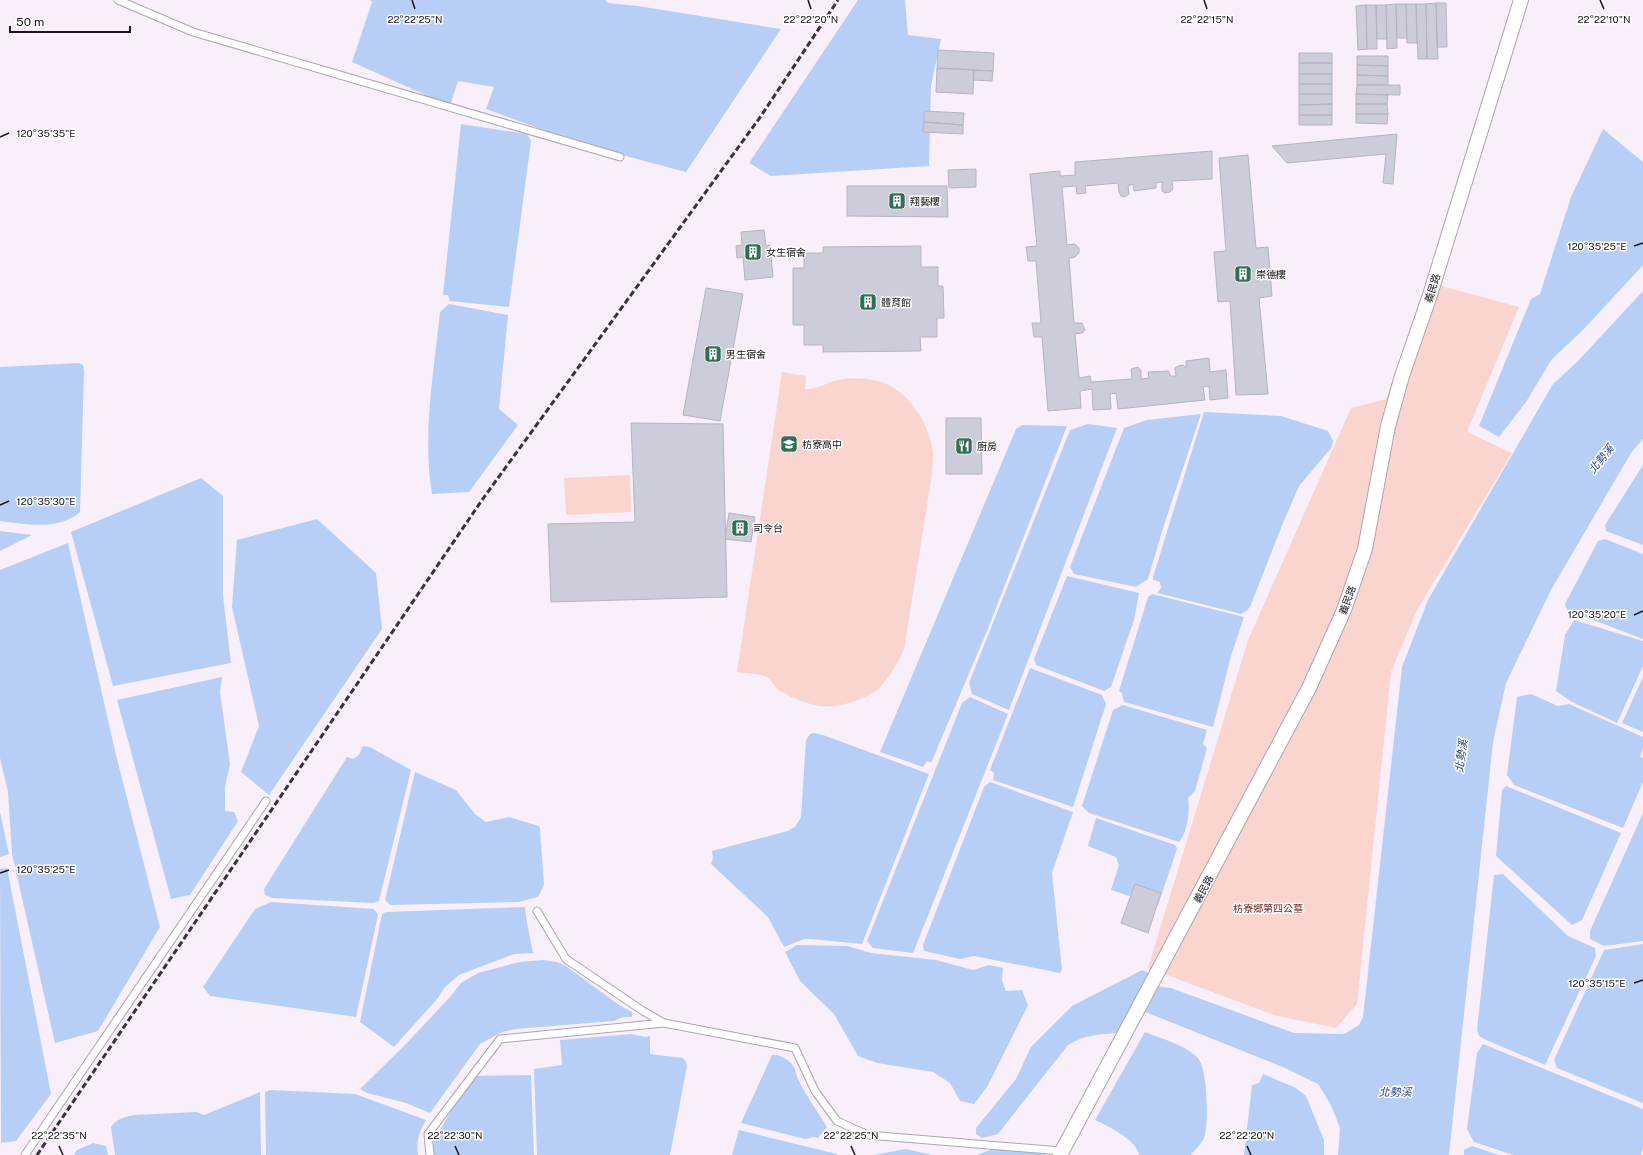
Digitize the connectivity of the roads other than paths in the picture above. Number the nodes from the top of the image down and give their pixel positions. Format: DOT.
graph roads {
  1 [pos="118,0"];
  2 [pos="1521,0"];
  3 [pos="620,157"];
  4 [pos="266,801"];
  5 [pos="537,911"];
  6 [pos="664,1023"];
  7 [pos="1061,1153"];
  8 [pos="25,1155"];
  9 [pos="430,1155"];
  1 -- 3 [label="lane"];
  2 -- 7 [label="street, 義民路"];
  4 -- 8 [label="lane"];
  5 -- 6 [label="lane"];
  6 -- 7 [label="lane"];
  6 -- 9 [label="lane"];
}
